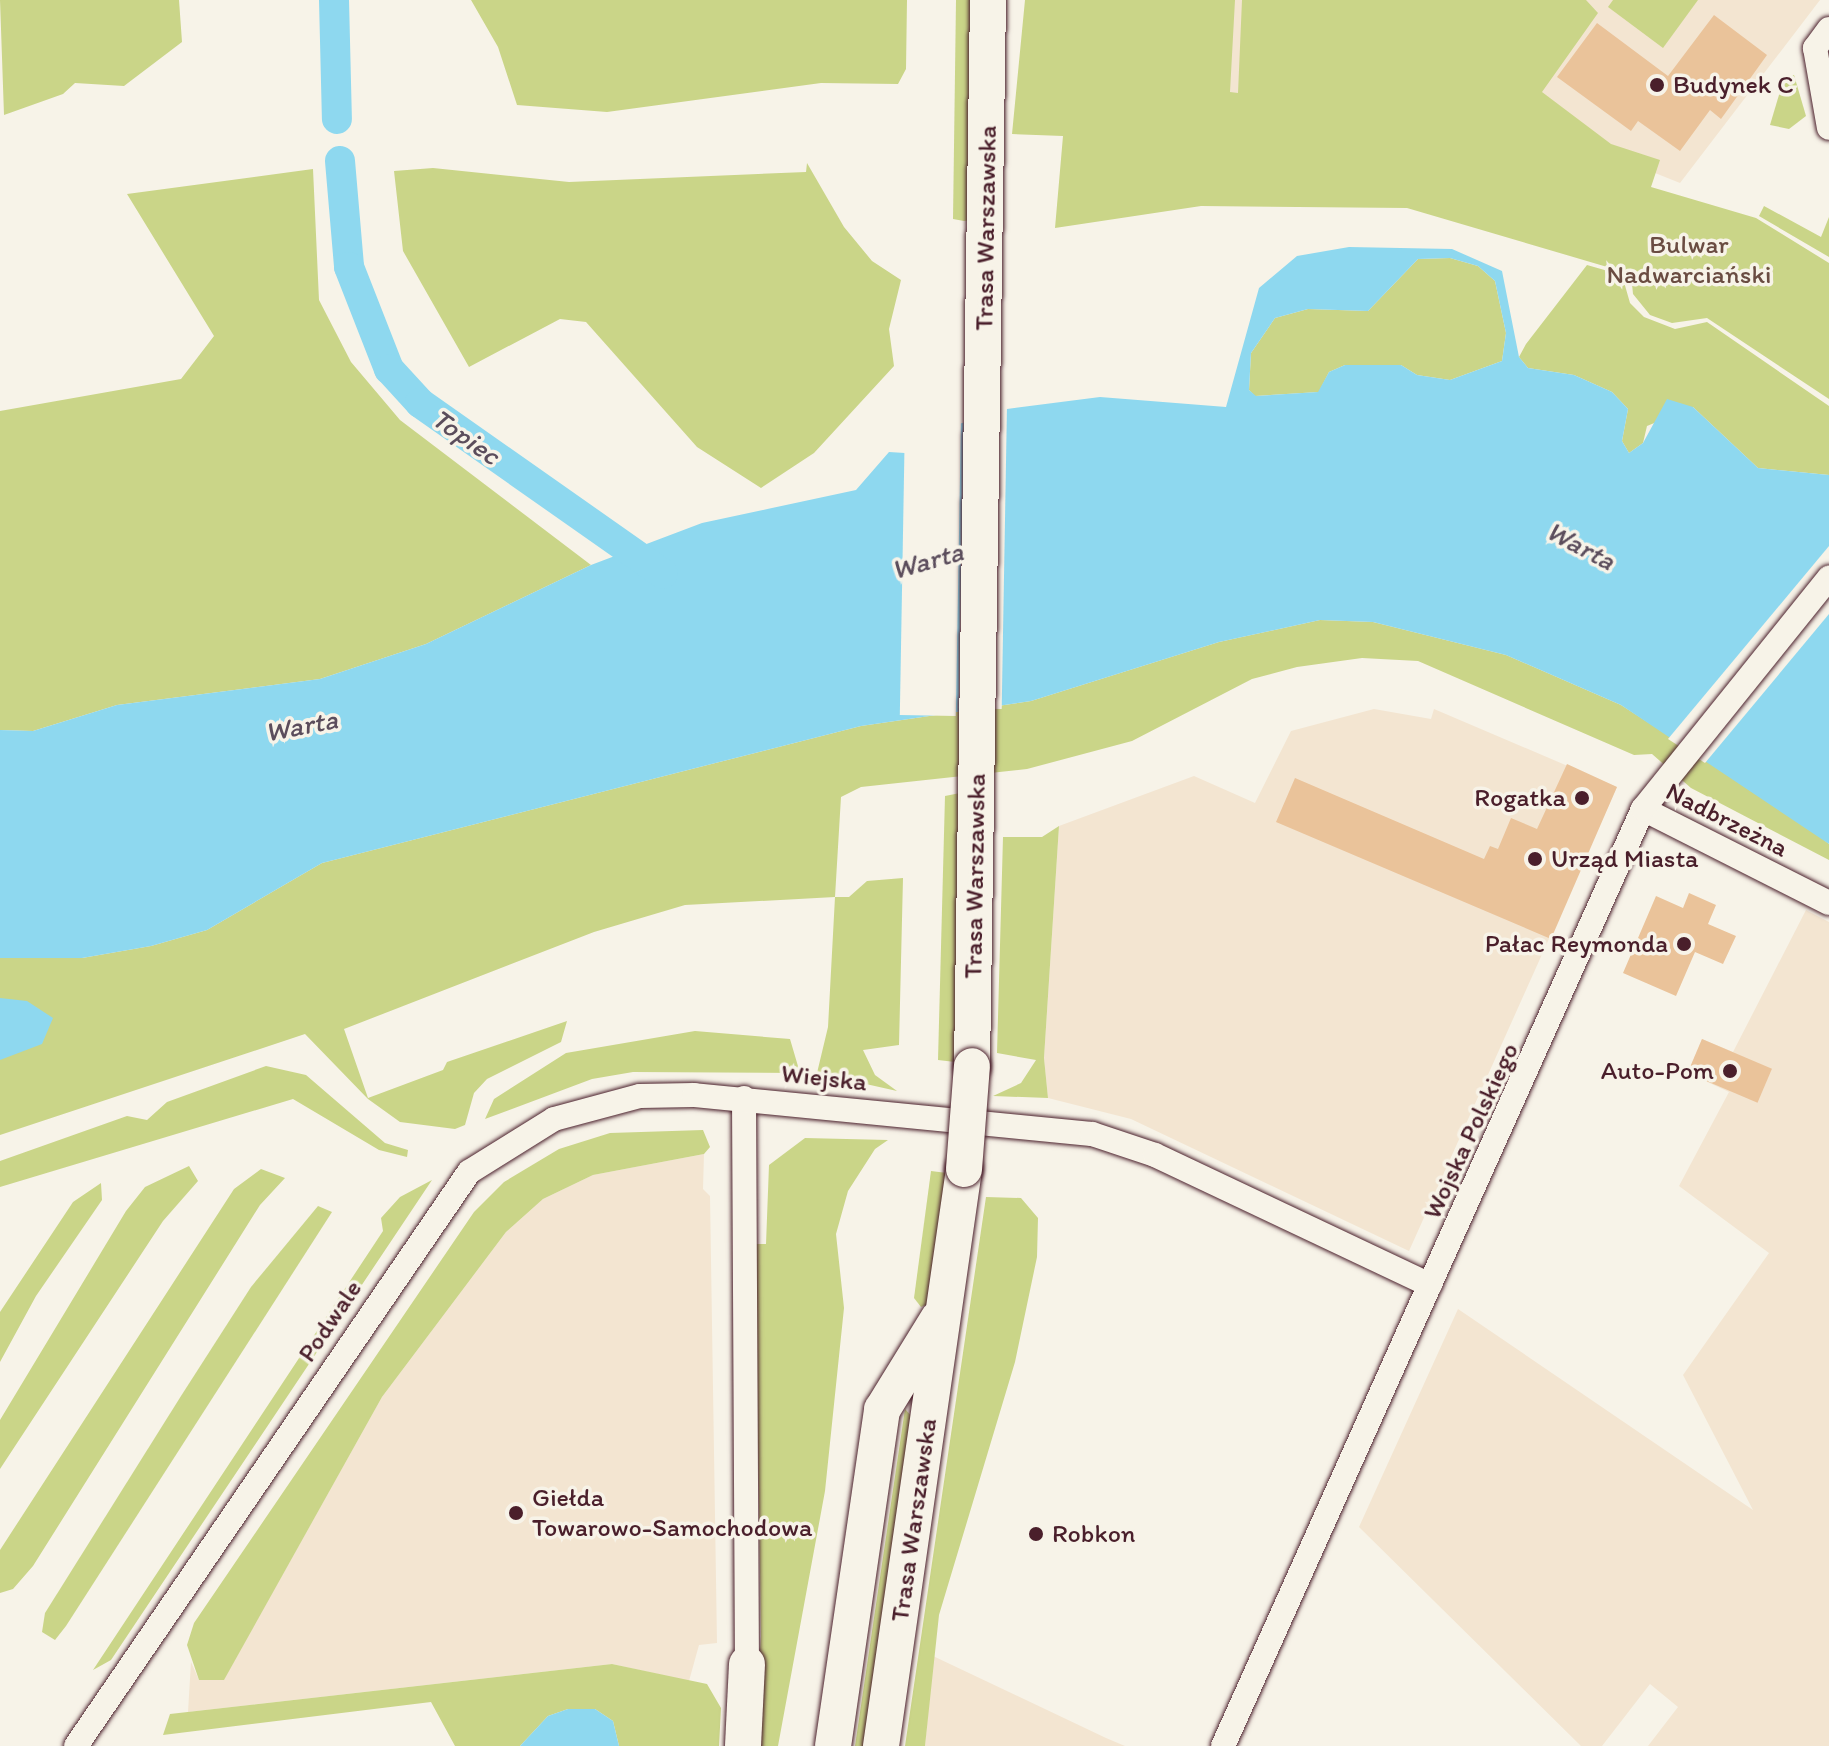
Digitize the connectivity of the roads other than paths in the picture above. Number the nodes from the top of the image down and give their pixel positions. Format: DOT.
graph roads {
  1 [pos="991,8"];
  2 [pos="1829,29"];
  3 [pos="1829,128"];
  4 [pos="1829,578"];
  5 [pos="1643,809"];
  6 [pos="1829,903"];
  7 [pos="744,1098"];
  8 [pos="1430,1285"];
  9 [pos="946,1306"];
  10 [pos="747,1664"];
  11 [pos="76,1746"];
  12 [pos="743,1746"];
  13 [pos="833,1746"];
  14 [pos="881,1746"];
  15 [pos="1223,1746"];
  1 -- 9 [label="main road, Trasa Warszawska, bridge"];
  2 -- 3 [label="street"];
  4 -- 5 [label="street, Wojska Polskiego"];
  5 -- 6 [label="street, Nadbrzeżna"];
  5 -- 8 [label="street, Wojska Polskiego"];
  7 -- 8 [label="street, Wiejska"];
  7 -- 10 [label="street, Wiejska"];
  7 -- 11 [label="street, Podwale"];
  8 -- 15 [label="street, Wojska Polskiego"];
  9 -- 13 [label="main road, Trasa Warszawska"];
  9 -- 14 [label="main road, Trasa Warszawska"];
  10 -- 12 [label="main road"];
}
